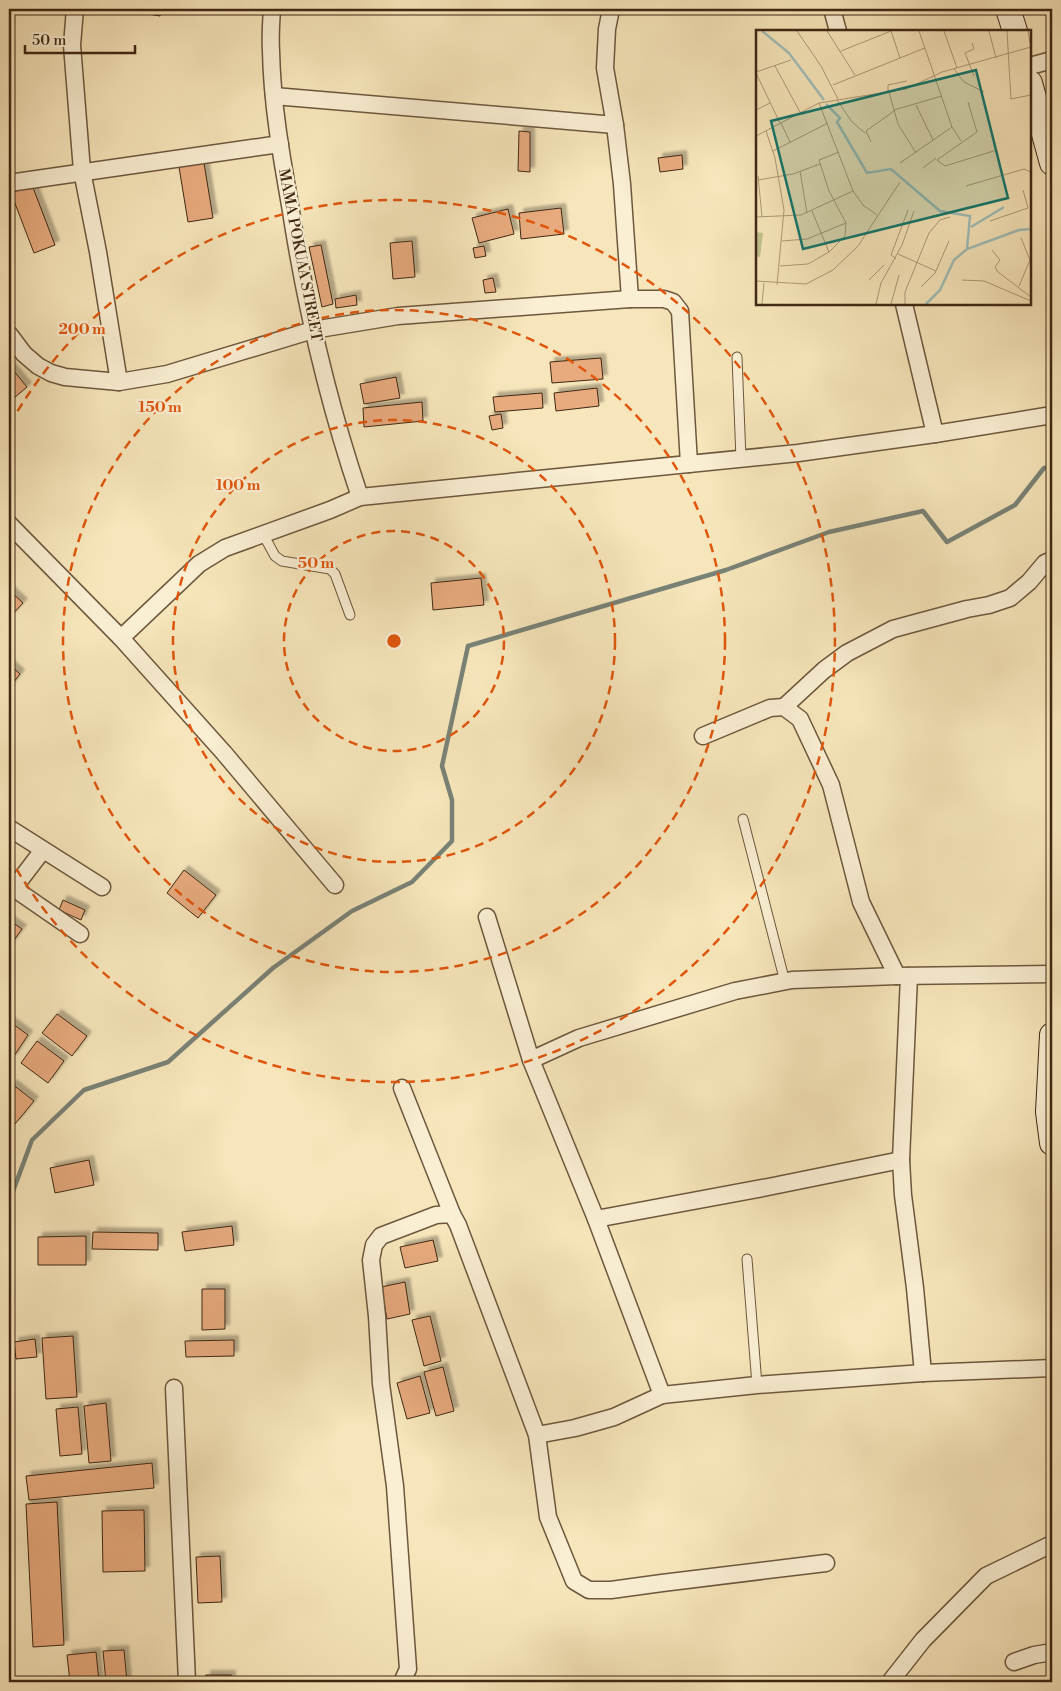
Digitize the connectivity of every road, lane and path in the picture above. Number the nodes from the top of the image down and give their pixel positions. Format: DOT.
graph roads {
  1 [pos="75,9"];
  2 [pos="272,9"];
  3 [pos="611,9"];
  4 [pos="832,9"];
  5 [pos="1008,9"];
  6 [pos="838,30"];
  7 [pos="1015,30"];
  8 [pos="1052,60"];
  9 [pos="1031,66"];
  10 [pos="1031,87"];
  11 [pos="274,96"];
  12 [pos="615,125"];
  13 [pos="280,144"];
  14 [pos="1052,163"];
  15 [pos="82,171"];
  16 [pos="9,183"];
  17 [pos="630,299"];
  18 [pos="904,305"];
  19 [pos="313,330"];
  20 [pos="9,334"];
  21 [pos="737,357"];
  22 [pos="119,382"];
  23 [pos="1052,414"];
  24 [pos="935,434"];
  25 [pos="741,459"];
  26 [pos="689,464"];
  27 [pos="360,497"];
  28 [pos="9,524"];
  29 [pos="263,534"];
  30 [pos="1052,560"];
  31 [pos="350,615"];
  32 [pos="120,638"];
  33 [pos="784,707"];
  34 [pos="703,736"];
  35 [pos="743,819"];
  36 [pos="9,828"];
  37 [pos="43,850"];
  38 [pos="334,885"];
  39 [pos="11,886"];
  40 [pos="102,887"];
  41 [pos="487,917"];
  42 [pos="80,934"];
  43 [pos="1052,974"];
  44 [pos="903,976"];
  45 [pos="785,982"];
  46 [pos="1052,1035"];
  47 [pos="531,1060"];
  48 [pos="402,1088"];
  49 [pos="1052,1143"];
  50 [pos="901,1160"];
  51 [pos="452,1214"];
  52 [pos="596,1220"];
  53 [pos="747,1259"];
  54 [pos="1052,1368"];
  55 [pos="923,1374"];
  56 [pos="757,1385"];
  57 [pos="174,1388"];
  58 [pos="662,1394"];
  59 [pos="537,1435"];
  60 [pos="1052,1544"];
  61 [pos="826,1563"];
  62 [pos="1052,1652"];
  63 [pos="1014,1662"];
  64 [pos="187,1682"];
  65 [pos="402,1682"];
  66 [pos="890,1682"];
  1 -- 15 [label="street"];
  2 -- 11 [label="street, MAMA POKUAA STREET"];
  3 -- 12 [label="street"];
  4 -- 6 [label="street"];
  5 -- 7 [label="street"];
  8 -- 9 [label="street"];
  10 -- 14 [label="street"];
  11 -- 12 [label="street"];
  11 -- 13 [label="street, MAMA POKUAA STREET"];
  12 -- 17 [label="street"];
  13 -- 15 [label="street"];
  13 -- 19 [label="street, MAMA POKUAA STREET"];
  15 -- 16 [label="street"];
  15 -- 22 [label="street"];
  17 -- 19 [label="street"];
  17 -- 26 [label="street"];
  18 -- 24 [label="street"];
  19 -- 22 [label="street"];
  19 -- 27 [label="street, MAMA POKUAA STREET"];
  20 -- 22 [label="street"];
  21 -- 25 [label="lane"];
  23 -- 24 [label="street"];
  24 -- 25 [label="street"];
  25 -- 26 [label="street"];
  26 -- 27 [label="street"];
  27 -- 29 [label="street"];
  28 -- 32 [label="street"];
  29 -- 31 [label="lane"];
  29 -- 32 [label="street"];
  30 -- 33 [label="street"];
  32 -- 38 [label="street"];
  33 -- 34 [label="street"];
  33 -- 44 [label="street"];
  35 -- 45 [label="lane"];
  36 -- 37 [label="street"];
  37 -- 39 [label="street"];
  37 -- 40 [label="street"];
  39 -- 42 [label="street"];
  41 -- 47 [label="street"];
  43 -- 44 [label="street"];
  44 -- 45 [label="street"];
  44 -- 50 [label="street"];
  45 -- 47 [label="street"];
  46 -- 49 [label="street"];
  47 -- 52 [label="street"];
  48 -- 51 [label="street"];
  50 -- 52 [label="street"];
  50 -- 55 [label="street"];
  51 -- 59 [label="street"];
  51 -- 65 [label="street"];
  52 -- 58 [label="street"];
  53 -- 56 [label="lane"];
  54 -- 55 [label="street"];
  55 -- 56 [label="street"];
  56 -- 58 [label="street"];
  57 -- 64 [label="street"];
  58 -- 59 [label="street"];
  59 -- 61 [label="street"];
  60 -- 66 [label="street"];
  62 -- 63 [label="street"];
}
